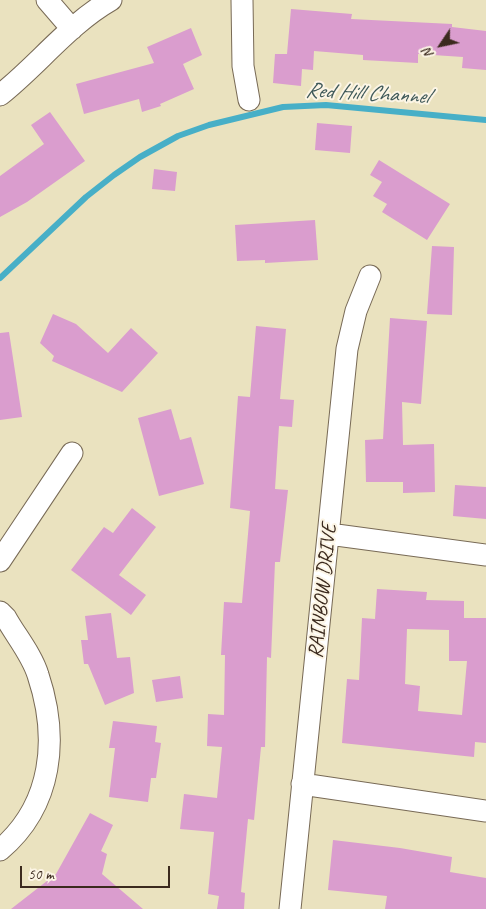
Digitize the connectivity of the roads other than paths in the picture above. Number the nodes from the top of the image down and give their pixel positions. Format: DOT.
graph roads {
  1 [pos="47,0"];
  2 [pos="111,0"];
  3 [pos="242,0"];
  4 [pos="72,29"];
  5 [pos="0,95"];
  6 [pos="249,100"];
  7 [pos="370,276"];
  8 [pos="72,453"];
  9 [pos="329,534"];
  10 [pos="486,555"];
  11 [pos="0,561"];
  12 [pos="0,612"];
  13 [pos="302,784"];
  14 [pos="486,811"];
  15 [pos="0,850"];
  16 [pos="290,909"];
  1 -- 4 [label="street"];
  2 -- 4 [label="street"];
  3 -- 6 [label="street"];
  4 -- 5 [label="street"];
  7 -- 9 [label="street, RAINBOW DRIVE"];
  8 -- 11 [label="street"];
  9 -- 10 [label="street"];
  9 -- 13 [label="street, RAINBOW DRIVE"];
  12 -- 15 [label="street"];
  13 -- 14 [label="street"];
  13 -- 16 [label="street, RAINBOW DRIVE"];
}
